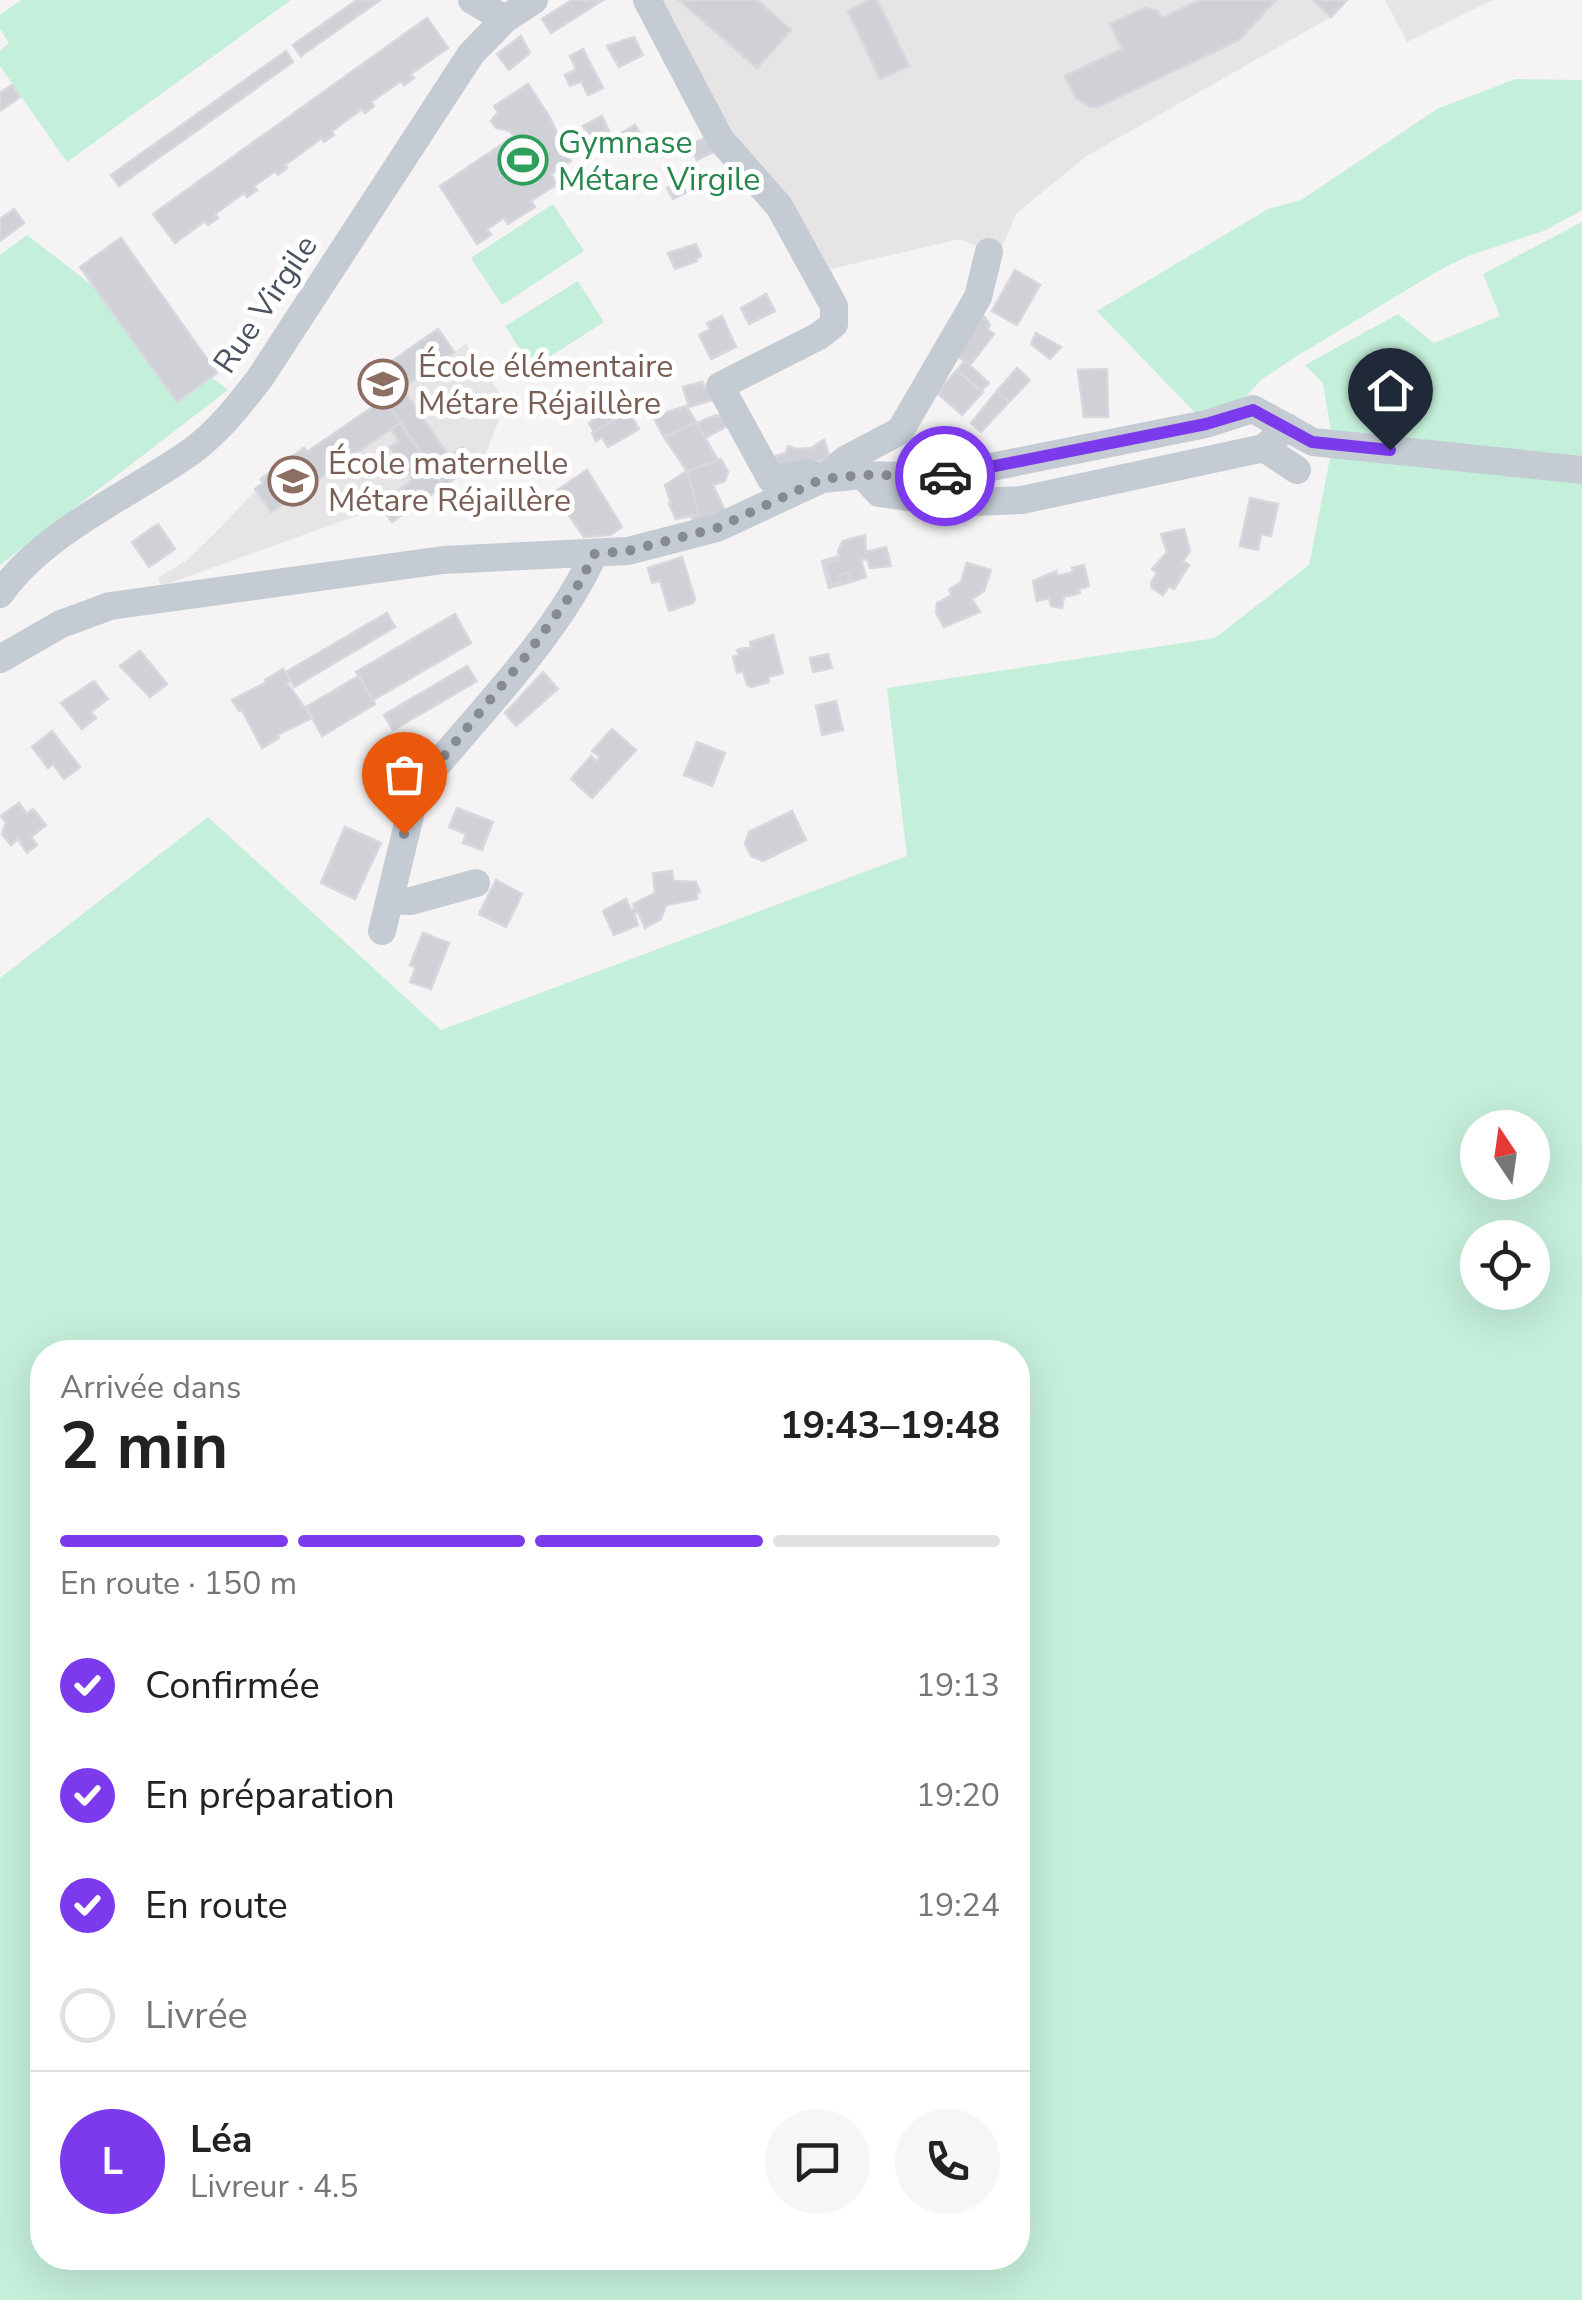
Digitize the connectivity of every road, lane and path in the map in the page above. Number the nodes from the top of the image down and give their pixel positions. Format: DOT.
graph roads {
  1 [pos="472,0"];
  2 [pos="534,0"];
  3 [pos="647,0"];
  4 [pos="505,20"];
  5 [pos="989,252"];
  6 [pos="1288,427"];
  7 [pos="1264,448"];
  8 [pos="1296,470"];
  9 [pos="1582,470"];
  10 [pos="862,475"];
  11 [pos="822,479"];
  12 [pos="594,554"];
  13 [pos="0,594"];
  14 [pos="0,659"];
  15 [pos="476,883"];
  16 [pos="390,900"];
  17 [pos="382,931"];
  1 -- 4 [label="street"];
  2 -- 4 [label="street, Rue Virgile"];
  3 -- 11 [label="street"];
  4 -- 13 [label="street, Rue Virgile"];
  5 -- 11 [label="street"];
  6 -- 7 [label="street"];
  6 -- 9 [label="street"];
  6 -- 10 [label="street"];
  7 -- 8 [label="street"];
  7 -- 10 [label="street"];
  10 -- 11 [label="street"];
  11 -- 12 [label="street"];
  12 -- 14 [label="street"];
  12 -- 16 [label="street"];
  15 -- 16 [label="street"];
  16 -- 17 [label="street"];
}
